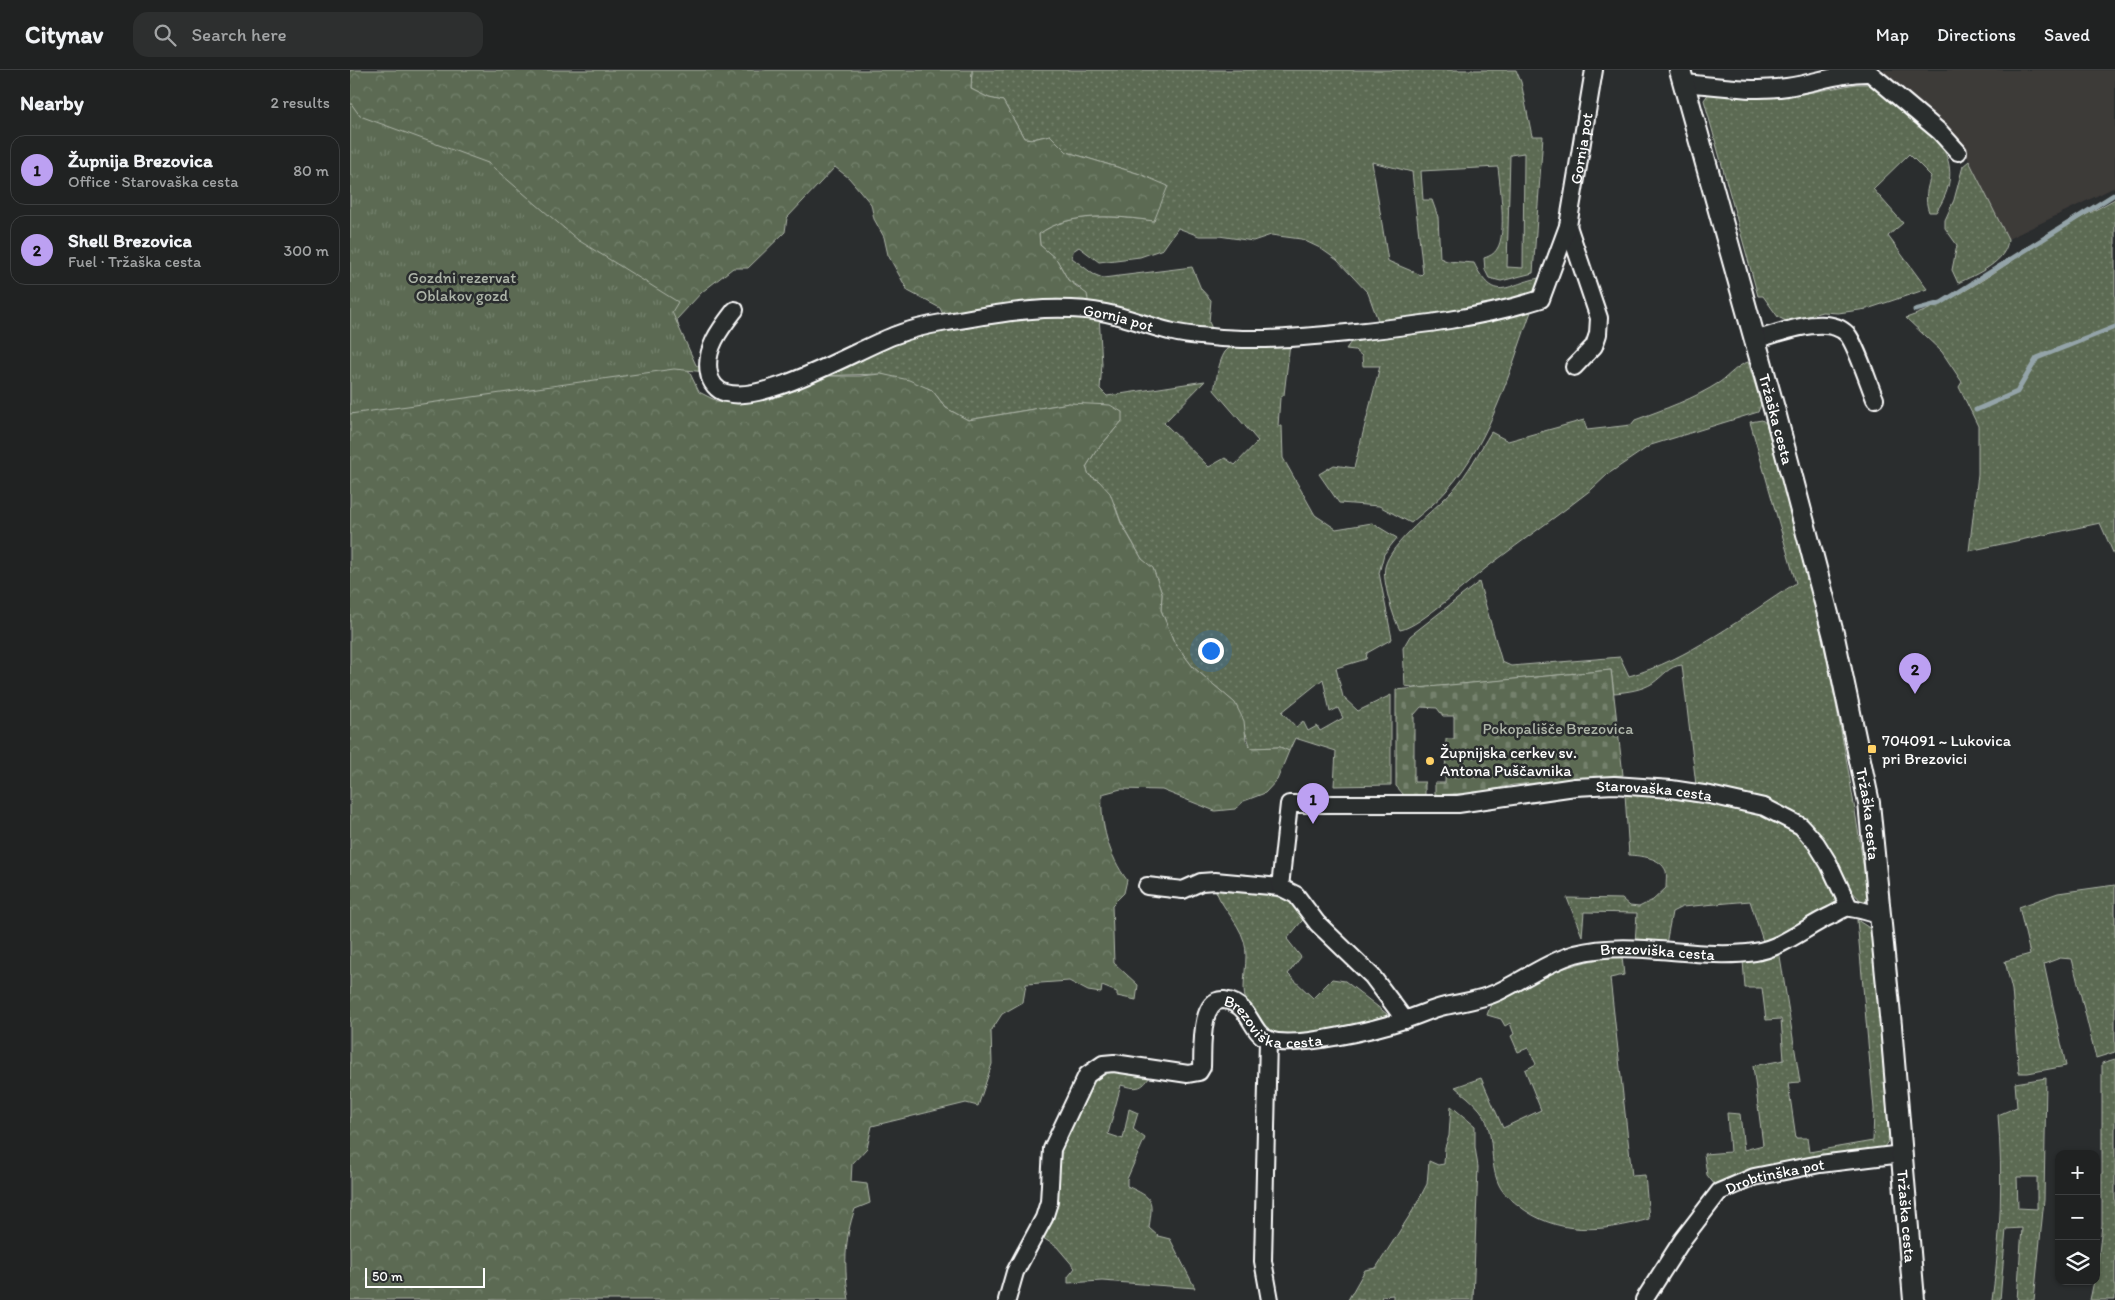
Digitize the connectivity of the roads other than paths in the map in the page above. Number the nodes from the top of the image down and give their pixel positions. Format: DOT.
graph roads {
  1 [pos="1594,70"];
  2 [pos="1682,76"];
  3 [pos="1958,152"];
  4 [pos="1568,226"];
  5 [pos="735,310"];
  6 [pos="1755,340"];
  7 [pos="1574,367"];
  8 [pos="1874,399"];
  9 [pos="1147,886"];
  10 [pos="1280,887"];
  11 [pos="1848,907"];
  12 [pos="1881,916"];
  13 [pos="1405,1020"];
  14 [pos="1268,1040"];
  15 [pos="1902,1154"];
  16 [pos="1008,1300"];
  17 [pos="1270,1300"];
  18 [pos="1644,1300"];
  19 [pos="1914,1300"];
  1 -- 4 [label="street, Gornja pot"];
  2 -- 3 [label="street"];
  2 -- 6 [label="main road, Tržaška cesta"];
  4 -- 5 [label="street, Gornja pot"];
  4 -- 7 [label="street, Gornja pot"];
  6 -- 8 [label="street"];
  6 -- 12 [label="main road, Tržaška cesta"];
  9 -- 10 [label="street"];
  10 -- 11 [label="street, Starovaška cesta"];
  10 -- 13 [label="street"];
  11 -- 12 [label="street"];
  11 -- 13 [label="street, Brezoviška cesta"];
  12 -- 15 [label="main road, Tržaška cesta"];
  13 -- 14 [label="street, Brezoviška cesta"];
  14 -- 16 [label="street, Brezoviška cesta"];
  14 -- 17 [label="street"];
  15 -- 18 [label="street, Drobtinška pot"];
  15 -- 19 [label="main road, Tržaška cesta"];
}
